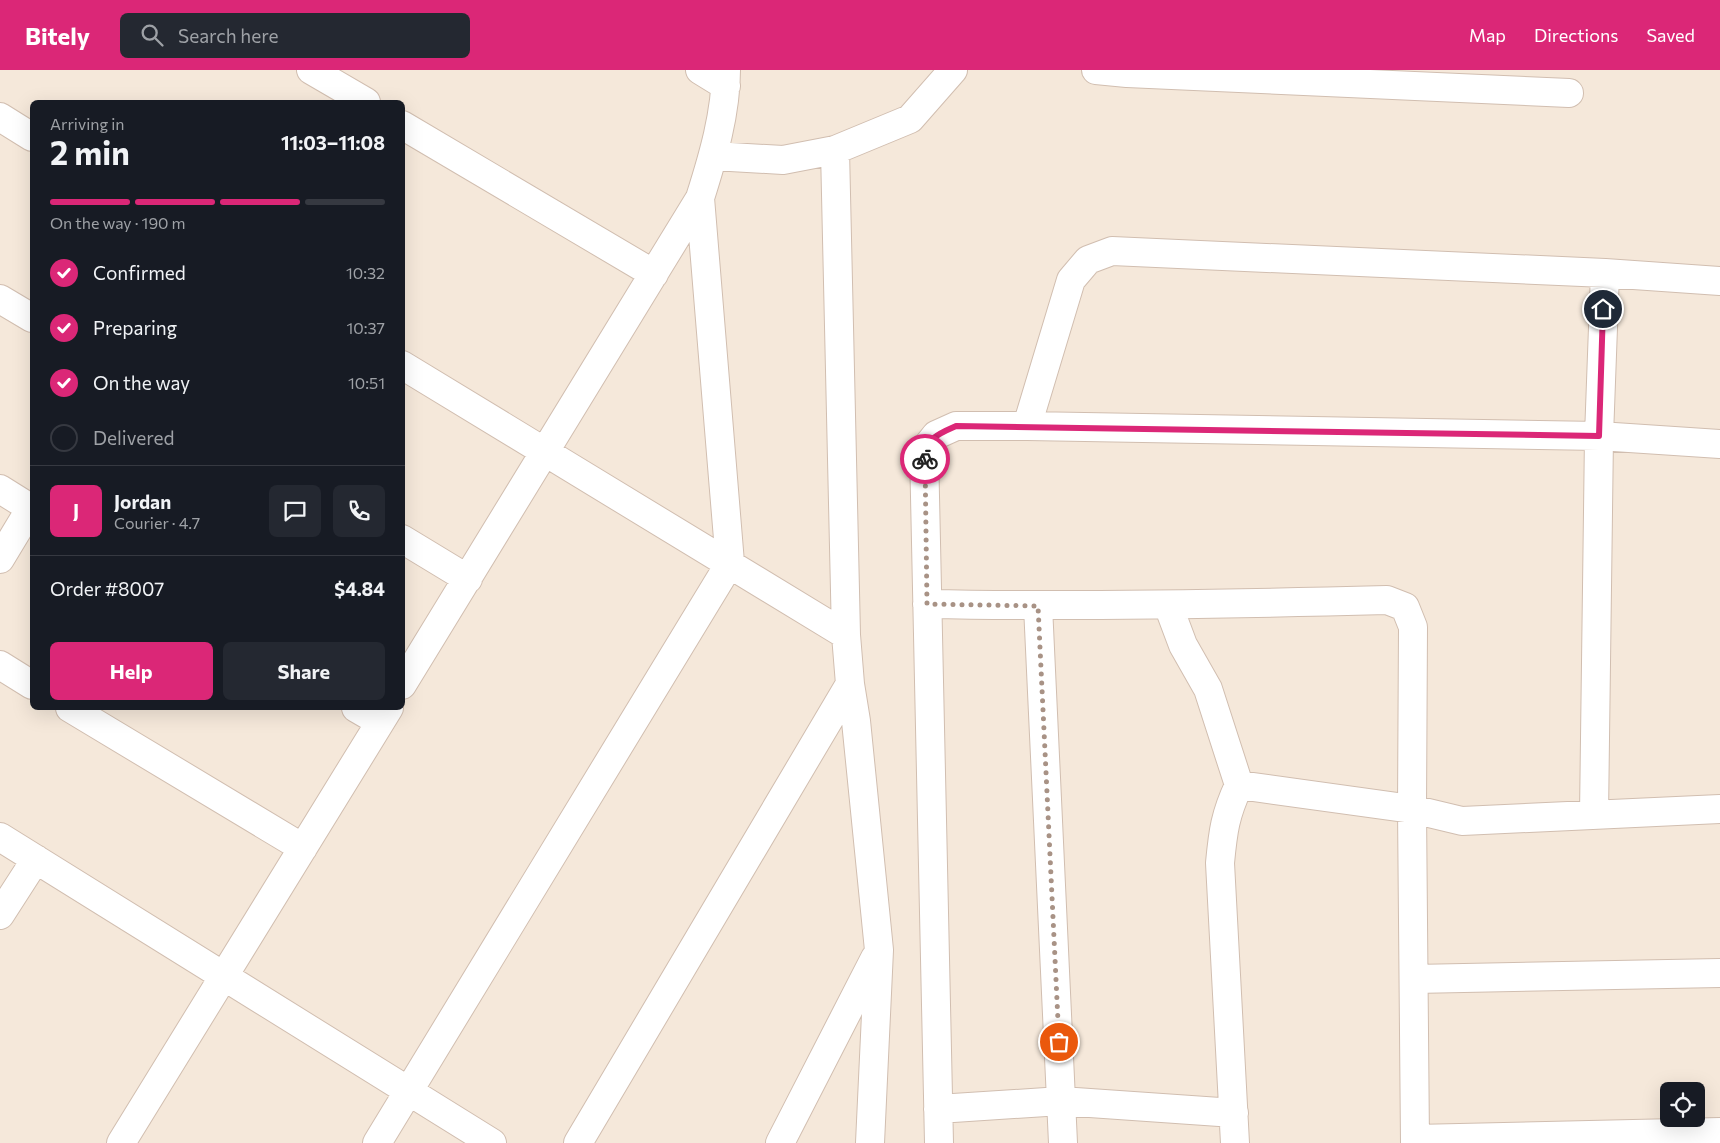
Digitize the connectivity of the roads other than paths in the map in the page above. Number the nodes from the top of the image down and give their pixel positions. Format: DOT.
graph roads {
  1 [pos="311,70"];
  2 [pos="700,70"];
  3 [pos="953,70"];
  4 [pos="1096,70"];
  5 [pos="726,78"];
  6 [pos="1569,93"];
  7 [pos="363,100"];
  8 [pos="0,117"];
  9 [pos="405,126"];
  10 [pos="30,136"];
  11 [pos="835,150"];
  12 [pos="713,156"];
  13 [pos="700,198"];
  14 [pos="1604,273"];
  15 [pos="654,274"];
  16 [pos="1720,281"];
  17 [pos="0,299"];
  18 [pos="30,317"];
  19 [pos="405,367"];
  20 [pos="1027,426"];
  21 [pos="1599,436"];
  22 [pos="1720,444"];
  23 [pos="545,454"];
  24 [pos="0,489"];
  25 [pos="30,507"];
  26 [pos="30,511"];
  27 [pos="405,542"];
  28 [pos="0,559"];
  29 [pos="730,563"];
  30 [pos="468,579"];
  31 [pos="927,604"];
  32 [pos="1168,605"];
  33 [pos="1038,606"];
  34 [pos="846,635"];
  35 [pos="0,666"];
  36 [pos="405,680"];
  37 [pos="30,684"];
  38 [pos="850,684"];
  39 [pos="73,710"];
  40 [pos="364,710"];
  41 [pos="384,715"];
  42 [pos="1239,785"];
  43 [pos="1412,809"];
  44 [pos="1720,809"];
  45 [pos="1594,815"];
  46 [pos="0,837"];
  47 [pos="303,848"];
  48 [pos="36,859"];
  49 [pos="0,915"];
  50 [pos="880,950"];
  51 [pos="1720,973"];
  52 [pos="224,975"];
  53 [pos="1414,979"];
  54 [pos="409,1091"];
  55 [pos="1061,1101"];
  56 [pos="938,1109"];
  57 [pos="1234,1113"];
  58 [pos="1720,1132"];
  59 [pos="1415,1141"];
  60 [pos="121,1143"];
  61 [pos="377,1143"];
  62 [pos="492,1143"];
  63 [pos="578,1143"];
  64 [pos="780,1143"];
  65 [pos="870,1143"];
  66 [pos="939,1143"];
  67 [pos="1063,1143"];
  68 [pos="1235,1143"];
  1 -- 7 [label="street"];
  2 -- 5 [label="street"];
  3 -- 11 [label="street"];
  4 -- 6 [label="street"];
  5 -- 12 [label="street"];
  8 -- 10 [label="street"];
  9 -- 15 [label="street"];
  11 -- 12 [label="street"];
  11 -- 34 [label="street"];
  12 -- 13 [label="street"];
  13 -- 15 [label="street"];
  13 -- 29 [label="street"];
  14 -- 16 [label="street"];
  14 -- 20 [label="street"];
  14 -- 21 [label="street"];
  15 -- 23 [label="street"];
  17 -- 18 [label="street"];
  19 -- 23 [label="street"];
  20 -- 21 [label="street"];
  20 -- 31 [label="street"];
  21 -- 22 [label="street"];
  21 -- 45 [label="street"];
  23 -- 29 [label="street"];
  23 -- 30 [label="street"];
  24 -- 25 [label="street"];
  26 -- 28 [label="street"];
  27 -- 30 [label="street"];
  29 -- 34 [label="street"];
  29 -- 54 [label="street"];
  30 -- 36 [label="street"];
  31 -- 33 [label="street"];
  31 -- 56 [label="street"];
  32 -- 33 [label="street"];
  32 -- 42 [label="street"];
  32 -- 43 [label="street"];
  33 -- 55 [label="street"];
  34 -- 38 [label="street"];
  35 -- 37 [label="street"];
  38 -- 50 [label="street"];
  38 -- 63 [label="street"];
  39 -- 47 [label="street"];
  40 -- 41 [label="street"];
  41 -- 47 [label="street"];
  42 -- 43 [label="street"];
  42 -- 57 [label="street"];
  43 -- 45 [label="street"];
  43 -- 53 [label="street"];
  44 -- 45 [label="street"];
  46 -- 48 [label="street"];
  47 -- 52 [label="street"];
  48 -- 49 [label="street"];
  48 -- 52 [label="street"];
  50 -- 64 [label="street"];
  50 -- 65 [label="street"];
  51 -- 53 [label="street"];
  52 -- 54 [label="street"];
  52 -- 60 [label="street"];
  53 -- 59 [label="street"];
  54 -- 61 [label="street"];
  54 -- 62 [label="street"];
  55 -- 56 [label="street"];
  55 -- 57 [label="street"];
  55 -- 67 [label="street"];
  56 -- 66 [label="street"];
  57 -- 68 [label="street"];
  58 -- 59 [label="street"];
}
